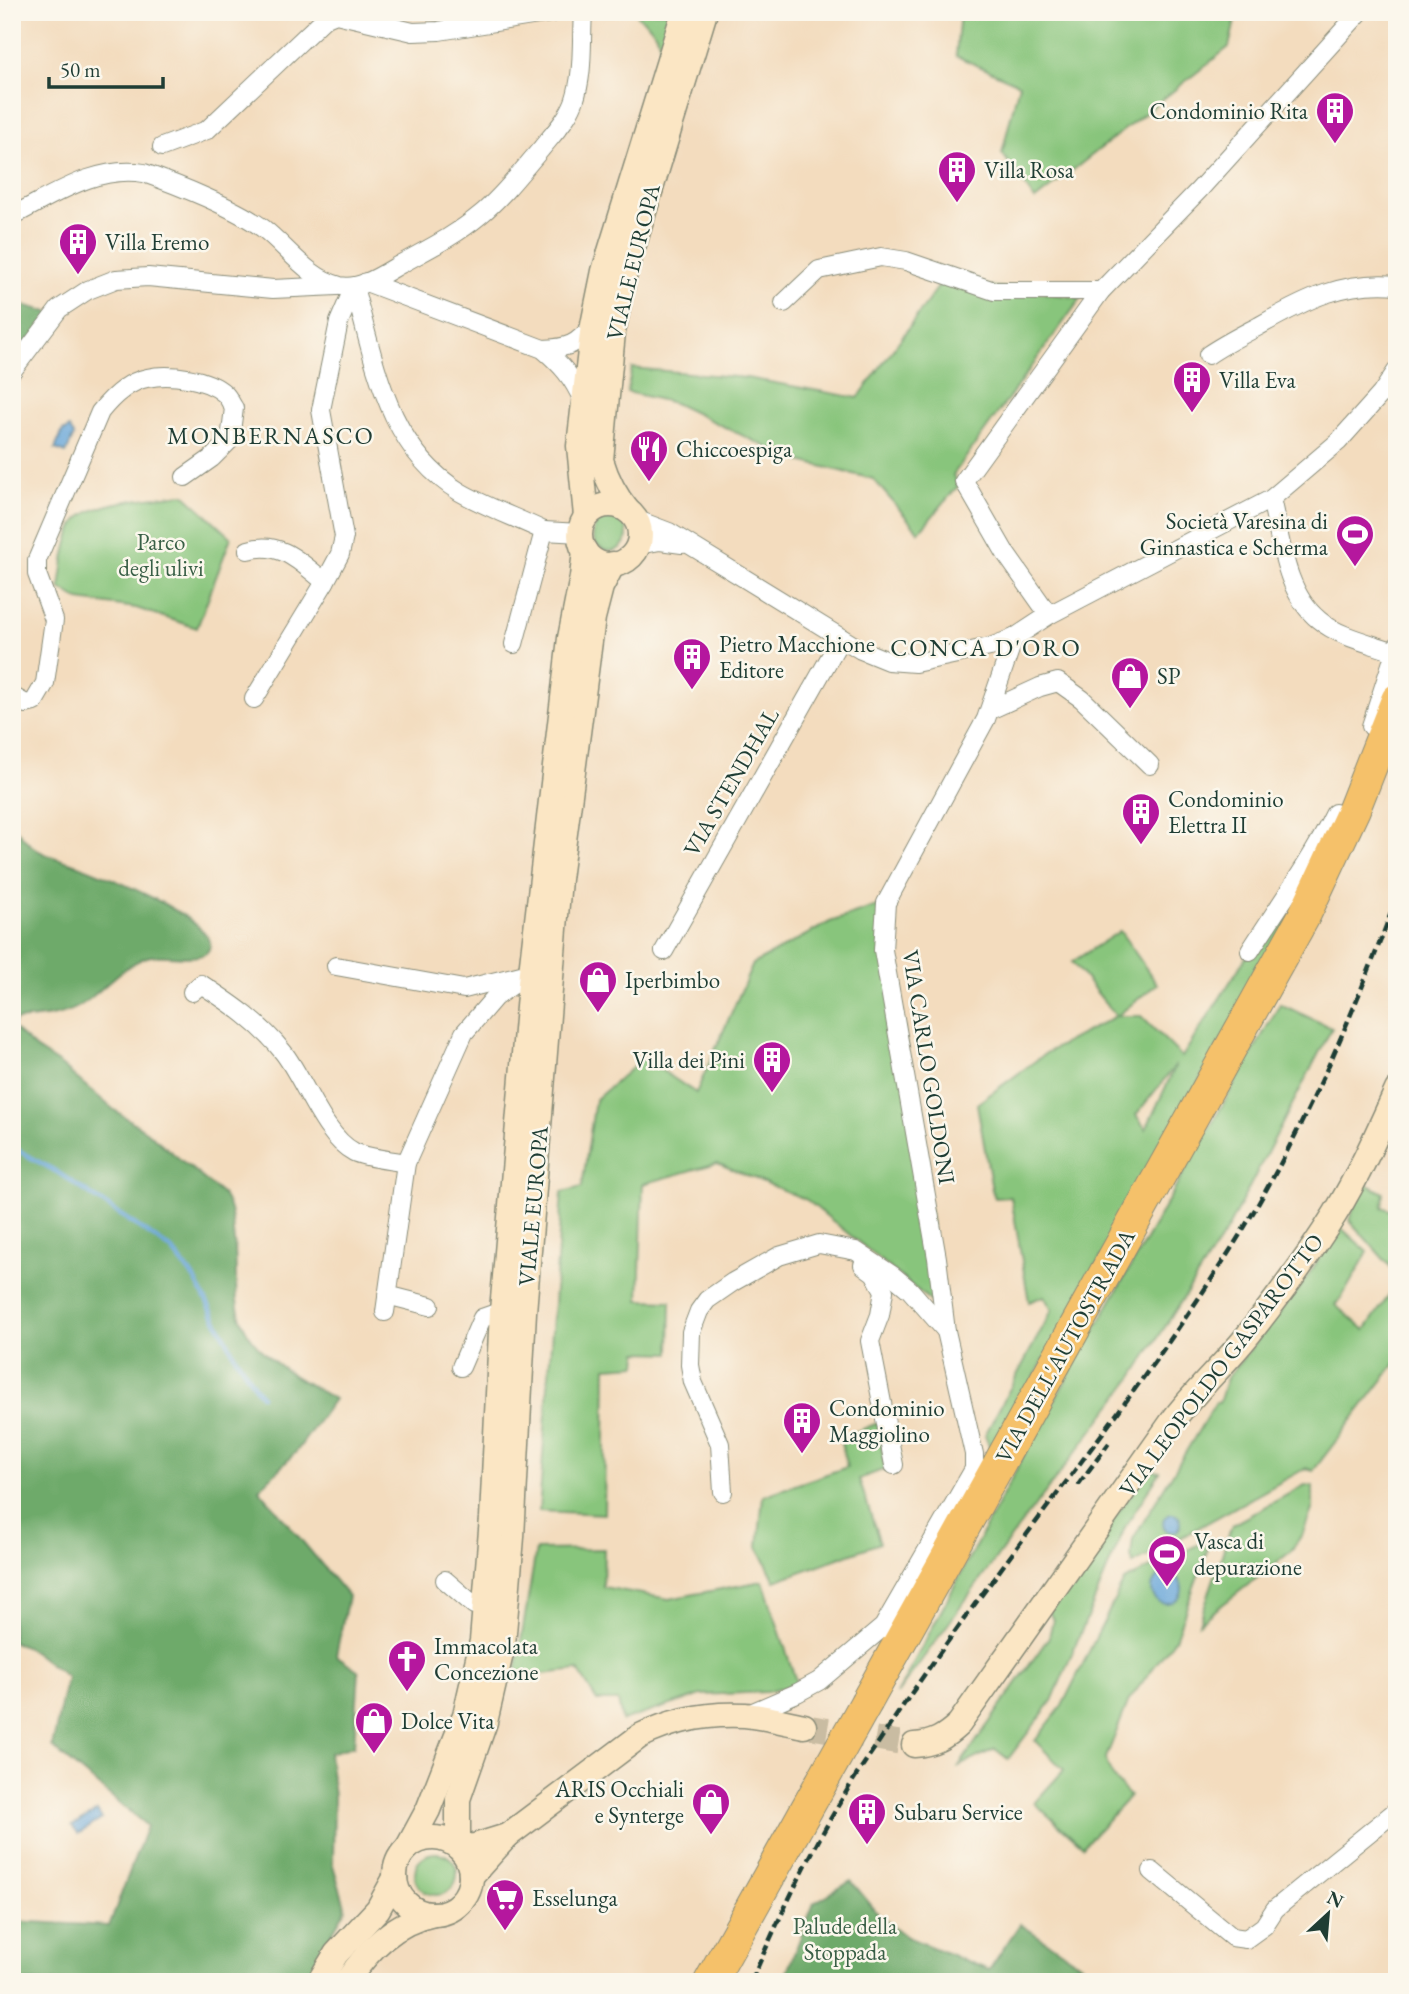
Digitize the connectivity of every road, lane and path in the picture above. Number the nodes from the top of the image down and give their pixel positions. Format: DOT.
graph roads {
  1 [pos="557,12"];
  2 [pos="583,12"];
  3 [pos="684,12"];
  4 [pos="705,12"];
  5 [pos="1360,12"];
  6 [pos="336,13"];
  7 [pos="162,147"];
  8 [pos="12,216"];
  9 [pos="354,285"];
  10 [pos="1397,285"];
  11 [pos="1101,291"];
  12 [pos="784,303"];
  13 [pos="593,325"];
  14 [pos="543,349"];
  15 [pos="1208,355"];
  16 [pos="12,370"];
  17 [pos="1397,370"];
  18 [pos="584,404"];
  19 [pos="185,477"];
  20 [pos="1271,499"];
  21 [pos="632,515"];
  22 [pos="544,531"];
  23 [pos="584,533"];
  24 [pos="685,544"];
  25 [pos="638,545"];
  26 [pos="248,550"];
  27 [pos="613,564"];
  28 [pos="325,582"];
  29 [pos="1049,615"];
  30 [pos="841,638"];
  31 [pos="1014,638"];
  32 [pos="514,644"];
  33 [pos="1396,649"];
  34 [pos="12,696"];
  35 [pos="254,699"];
  36 [pos="1397,700"];
  37 [pos="990,710"];
  38 [pos="1150,765"];
  39 [pos="664,951"];
  40 [pos="1250,951"];
  41 [pos="336,965"];
  42 [pos="531,972"];
  43 [pos="192,992"];
  44 [pos="1397,1090"];
  45 [pos="406,1163"];
  46 [pos="834,1247"];
  47 [pos="430,1306"];
  48 [pos="502,1311"];
  49 [pos="946,1331"];
  50 [pos="461,1367"];
  51 [pos="894,1465"];
  52 [pos="723,1492"];
  53 [pos="445,1580"];
  54 [pos="486,1606"];
  55 [pos="746,1715"];
  56 [pos="804,1726"];
  57 [pos="914,1745"];
  58 [pos="1397,1810"];
  59 [pos="507,1836"];
  60 [pos="408,1847"];
  61 [pos="458,1847"];
  62 [pos="1152,1871"];
  63 [pos="471,1876"];
  64 [pos="395,1878"];
  65 [pos="434,1914"];
  66 [pos="319,1982"];
  67 [pos="346,1982"];
  68 [pos="710,1982"];
  1 -- 6 [label="street"];
  2 -- 9 [label="street"];
  3 -- 13 [label="street, VIALE EUROPA"];
  4 -- 21 [label="street, VIALE EUROPA"];
  5 -- 11 [label="street"];
  6 -- 7 [label="street"];
  8 -- 9 [label="street"];
  9 -- 14 [label="street"];
  9 -- 16 [label="street"];
  9 -- 22 [label="street"];
  9 -- 28 [label="street"];
  10 -- 15 [label="street"];
  11 -- 12 [label="street"];
  11 -- 29 [label="street"];
  13 -- 14 [label="street"];
  13 -- 18 [label="street, VIALE EUROPA"];
  14 -- 18 [label="street"];
  17 -- 20 [label="street"];
  18 -- 23 [label="street, VIALE EUROPA"];
  19 -- 34 [label="street"];
  20 -- 29 [label="street"];
  20 -- 33 [label="street"];
  21 -- 23 [label="street"];
  21 -- 24 [label="street"];
  21 -- 25 [label="street, VIALE EUROPA"];
  22 -- 23 [label="street"];
  22 -- 32 [label="street"];
  23 -- 27 [label="street"];
  23 -- 42 [label="street, VIALE EUROPA"];
  24 -- 25 [label="street"];
  24 -- 30 [label="street"];
  25 -- 27 [label="street, VIALE EUROPA"];
  26 -- 28 [label="street"];
  27 -- 61 [label="street, VIALE EUROPA"];
  28 -- 35 [label="street"];
  29 -- 31 [label="street"];
  30 -- 31 [label="street"];
  30 -- 39 [label="street, VIA STENDHAL"];
  31 -- 37 [label="street, VIA CARLO GOLDONI"];
  33 -- 40 [label="street"];
  36 -- 68 [label="highway, VIA DELL'AUTOSTRADA, bridge"];
  37 -- 38 [label="street"];
  37 -- 49 [label="street, VIA CARLO GOLDONI"];
  41 -- 42 [label="street"];
  42 -- 45 [label="street"];
  42 -- 48 [label="street, VIALE EUROPA"];
  43 -- 45 [label="street"];
  44 -- 57 [label="street, VIA LEOPOLDO GASPAROTTO"];
  45 -- 47 [label="street"];
  46 -- 49 [label="street, VIA CARLO GOLDONI"];
  46 -- 51 [label="street"];
  46 -- 52 [label="street, VIA CARLO GOLDONI"];
  48 -- 50 [label="street, VIALE EUROPA"];
  48 -- 54 [label="street, VIALE EUROPA"];
  49 -- 55 [label="street, VIA CARLO GOLDONI"];
  53 -- 54 [label="street"];
  54 -- 60 [label="street, VIALE EUROPA"];
  55 -- 56 [label="street"];
  55 -- 59 [label="street"];
  58 -- 62 [label="street"];
  59 -- 61 [label="street"];
  59 -- 63 [label="street"];
  60 -- 61 [label="street"];
  60 -- 64 [label="street"];
  61 -- 63 [label="street"];
  63 -- 65 [label="street"];
  64 -- 65 [label="street"];
  64 -- 66 [label="street"];
  65 -- 67 [label="street"];
}
